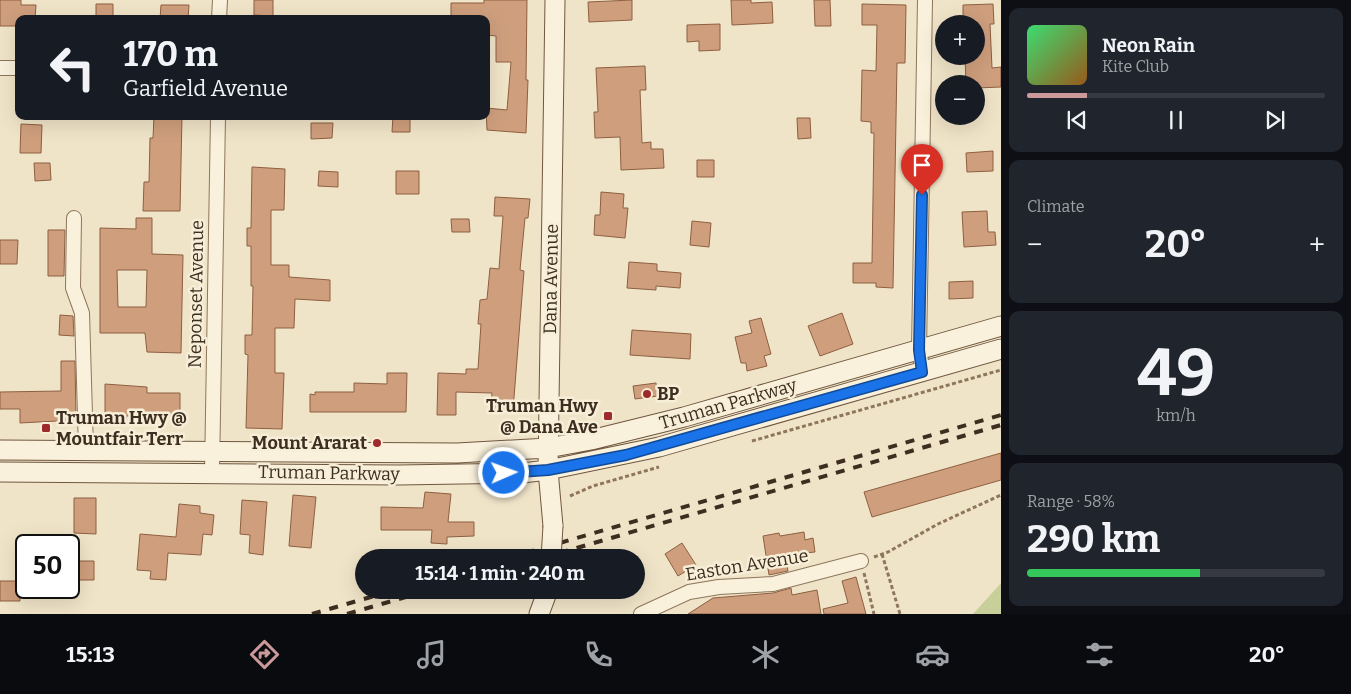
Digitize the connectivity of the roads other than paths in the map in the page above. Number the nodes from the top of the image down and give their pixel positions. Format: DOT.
graph roads {
  1 [pos="220,0"];
  2 [pos="555,0"];
  3 [pos="925,0"];
  4 [pos="219,15"];
  5 [pos="0,68"];
  6 [pos="15,68"];
  7 [pos="218,120"];
  8 [pos="74,218"];
  9 [pos="1001,326"];
  10 [pos="1001,349"];
  11 [pos="919,350"];
  12 [pos="922,372"];
  13 [pos="548,448"];
  14 [pos="0,450"];
  15 [pos="86,450"];
  16 [pos="212,451"];
  17 [pos="548,470"];
  18 [pos="0,472"];
  19 [pos="212,472"];
  20 [pos="552,549"];
  21 [pos="861,560"];
  22 [pos="545,599"];
  23 [pos="539,614"];
  24 [pos="641,614"];
  1 -- 4 [label="street"];
  2 -- 13 [label="main road, Dana Avenue"];
  3 -- 11 [label="street"];
  5 -- 6 [label="street"];
  7 -- 16 [label="street, Neponset Avenue"];
  8 -- 15 [label="street"];
  9 -- 11 [label="main road, Truman Parkway"];
  10 -- 12 [label="main road, Truman Parkway"];
  11 -- 12 [label="street"];
  11 -- 13 [label="main road, Truman Parkway"];
  12 -- 17 [label="main road, Truman Parkway"];
  13 -- 16 [label="main road, Truman Parkway"];
  13 -- 17 [label="main road, Dana Avenue"];
  14 -- 15 [label="main road, Truman Parkway"];
  15 -- 16 [label="main road, Truman Parkway"];
  16 -- 19 [label="street, Neponset Avenue"];
  17 -- 19 [label="main road, Truman Parkway"];
  17 -- 20 [label="main road, Dana Avenue, bridge"];
  18 -- 19 [label="main road, Truman Parkway"];
  21 -- 24 [label="street, Easton Avenue"];
  22 -- 23 [label="main road"];
}
